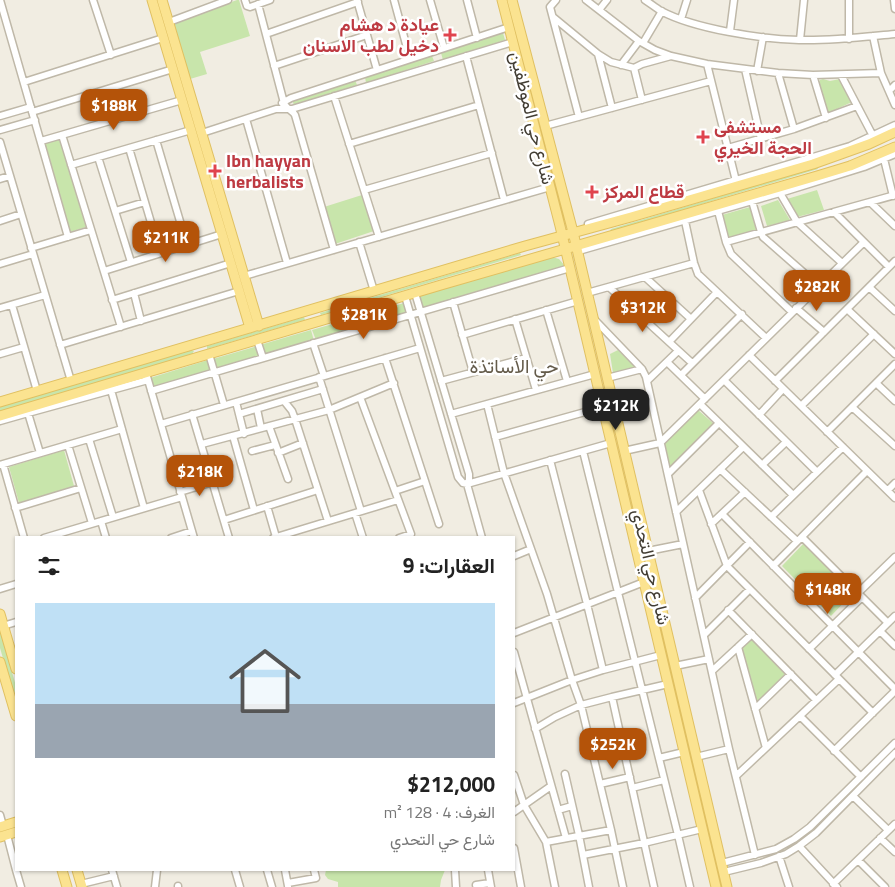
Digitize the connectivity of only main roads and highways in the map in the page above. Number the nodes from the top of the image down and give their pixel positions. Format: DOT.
graph roads {
  1 [pos="152,0"];
  2 [pos="162,0"];
  3 [pos="502,0"];
  4 [pos="512,0"];
  5 [pos="173,54"];
  6 [pos="175,66"];
  7 [pos="535,89"];
  8 [pos="526,92"];
  9 [pos="538,102"];
  10 [pos="529,104"];
  11 [pos="895,132"];
  12 [pos="895,147"];
  13 [pos="552,154"];
  14 [pos="542,158"];
  15 [pos="832,158"];
  16 [pos="813,164"];
  17 [pos="556,167"];
  18 [pos="546,170"];
  19 [pos="836,170"];
  20 [pos="817,176"];
  21 [pos="219,208"];
  22 [pos="222,219"];
  23 [pos="613,222"];
  24 [pos="572,232"];
  25 [pos="618,234"];
  26 [pos="640,234"];
  27 [pos="562,235"];
  28 [pos="525,246"];
  29 [pos="576,246"];
  30 [pos="566,250"];
  31 [pos="549,254"];
  32 [pos="529,260"];
  33 [pos="570,268"];
  34 [pos="576,291"];
  35 [pos="586,291"];
  36 [pos="249,308"];
  37 [pos="314,309"];
  38 [pos="304,312"];
  39 [pos="318,322"];
  40 [pos="307,325"];
  41 [pos="254,327"];
  42 [pos="203,342"];
  43 [pos="191,346"];
  44 [pos="208,354"];
  45 [pos="195,358"];
  46 [pos="0,402"];
  47 [pos="615,414"];
  48 [pos="0,417"];
  49 [pos="605,418"];
  50 [pos="619,430"];
  51 [pos="609,433"];
  52 [pos="632,482"];
  53 [pos="622,486"];
  54 [pos="636,505"];
  55 [pos="626,506"];
  56 [pos="0,614"];
  57 [pos="0,662"];
  58 [pos="15,665"];
  59 [pos="4,686"];
  60 [pos="15,714"];
  61 [pos="15,823"];
  62 [pos="2,831"];
  63 [pos="15,832"];
  64 [pos="62,871"];
  65 [pos="77,871"];
  66 [pos="81,886"];
  67 [pos="67,887"];
  68 [pos="716,887"];
  69 [pos="727,887"];
  1 -- 5 [label="main road"];
  2 -- 5 [label="main road"];
  3 -- 8 [label="main road, شارع حي الموظفين"];
  4 -- 7 [label="main road, شارع حي الموظفين"];
  5 -- 6 [label="main road"];
  6 -- 21 [label="main road"];
  6 -- 21 [label="main road"];
  7 -- 8 [label="main road"];
  7 -- 9 [label="main road, شارع حي الموظفين"];
  8 -- 10 [label="main road, شارع حي الموظفين"];
  9 -- 10 [label="main road"];
  9 -- 13 [label="main road, شارع حي الموظفين"];
  10 -- 14 [label="main road, شارع حي الموظفين"];
  11 -- 15 [label="main road"];
  12 -- 19 [label="main road"];
  13 -- 14 [label="main road"];
  13 -- 17 [label="main road, شارع حي الموظفين"];
  14 -- 18 [label="main road, شارع حي الموظفين"];
  15 -- 16 [label="main road"];
  15 -- 19 [label="main road"];
  16 -- 20 [label="main road"];
  16 -- 23 [label="main road"];
  17 -- 18 [label="main road"];
  17 -- 24 [label="main road, شارع حي الموظفين"];
  18 -- 27 [label="main road, شارع حي الموظفين"];
  19 -- 20 [label="main road"];
  20 -- 25 [label="main road"];
  21 -- 22 [label="main road"];
  22 -- 36 [label="main road"];
  22 -- 36 [label="main road"];
  23 -- 24 [label="main road"];
  23 -- 25 [label="main road"];
  24 -- 27 [label="main road"];
  24 -- 29 [label="main road, شارع حي الموظفين"];
  25 -- 26 [label="main road"];
  25 -- 29 [label="main road"];
  27 -- 28 [label="main road"];
  27 -- 30 [label="main road, شارع حي الموظفين"];
  28 -- 32 [label="main road"];
  28 -- 37 [label="main road"];
  29 -- 30 [label="main road"];
  29 -- 35 [label="main road, شارع حي التحدي"];
  30 -- 31 [label="main road"];
  30 -- 33 [label="main road, شارع حي التحدي"];
  31 -- 32 [label="main road"];
  31 -- 33 [label="main road"];
  32 -- 39 [label="main road"];
  33 -- 34 [label="main road, شارع حي التحدي"];
  34 -- 35 [label="main road"];
  34 -- 49 [label="main road, شارع حي التحدي"];
  35 -- 47 [label="main road, شارع حي التحدي"];
  36 -- 41 [label="main road"];
  37 -- 38 [label="main road"];
  37 -- 39 [label="main road"];
  38 -- 40 [label="main road"];
  38 -- 41 [label="main road"];
  39 -- 40 [label="main road"];
  40 -- 44 [label="main road"];
  41 -- 42 [label="main road"];
  42 -- 43 [label="main road"];
  42 -- 44 [label="main road"];
  43 -- 45 [label="main road"];
  43 -- 46 [label="main road"];
  44 -- 45 [label="main road"];
  45 -- 48 [label="main road"];
  47 -- 49 [label="main road"];
  47 -- 50 [label="main road, شارع حي التحدي"];
  49 -- 51 [label="main road, شارع حي التحدي"];
  50 -- 51 [label="main road"];
  50 -- 52 [label="main road, شارع حي التحدي"];
  51 -- 53 [label="main road, شارع حي التحدي"];
  52 -- 53 [label="main road"];
  52 -- 54 [label="main road, شارع حي التحدي"];
  53 -- 55 [label="main road, شارع حي التحدي"];
  54 -- 55 [label="main road"];
  54 -- 69 [label="main road, شارع حي التحدي"];
  55 -- 68 [label="main road, شارع حي التحدي"];
  56 -- 58 [label="main road"];
  57 -- 59 [label="main road"];
  59 -- 60 [label="main road"];
  61 -- 62 [label="main road"];
  62 -- 63 [label="main road"];
  64 -- 67 [label="main road"];
  65 -- 66 [label="main road"];
}
